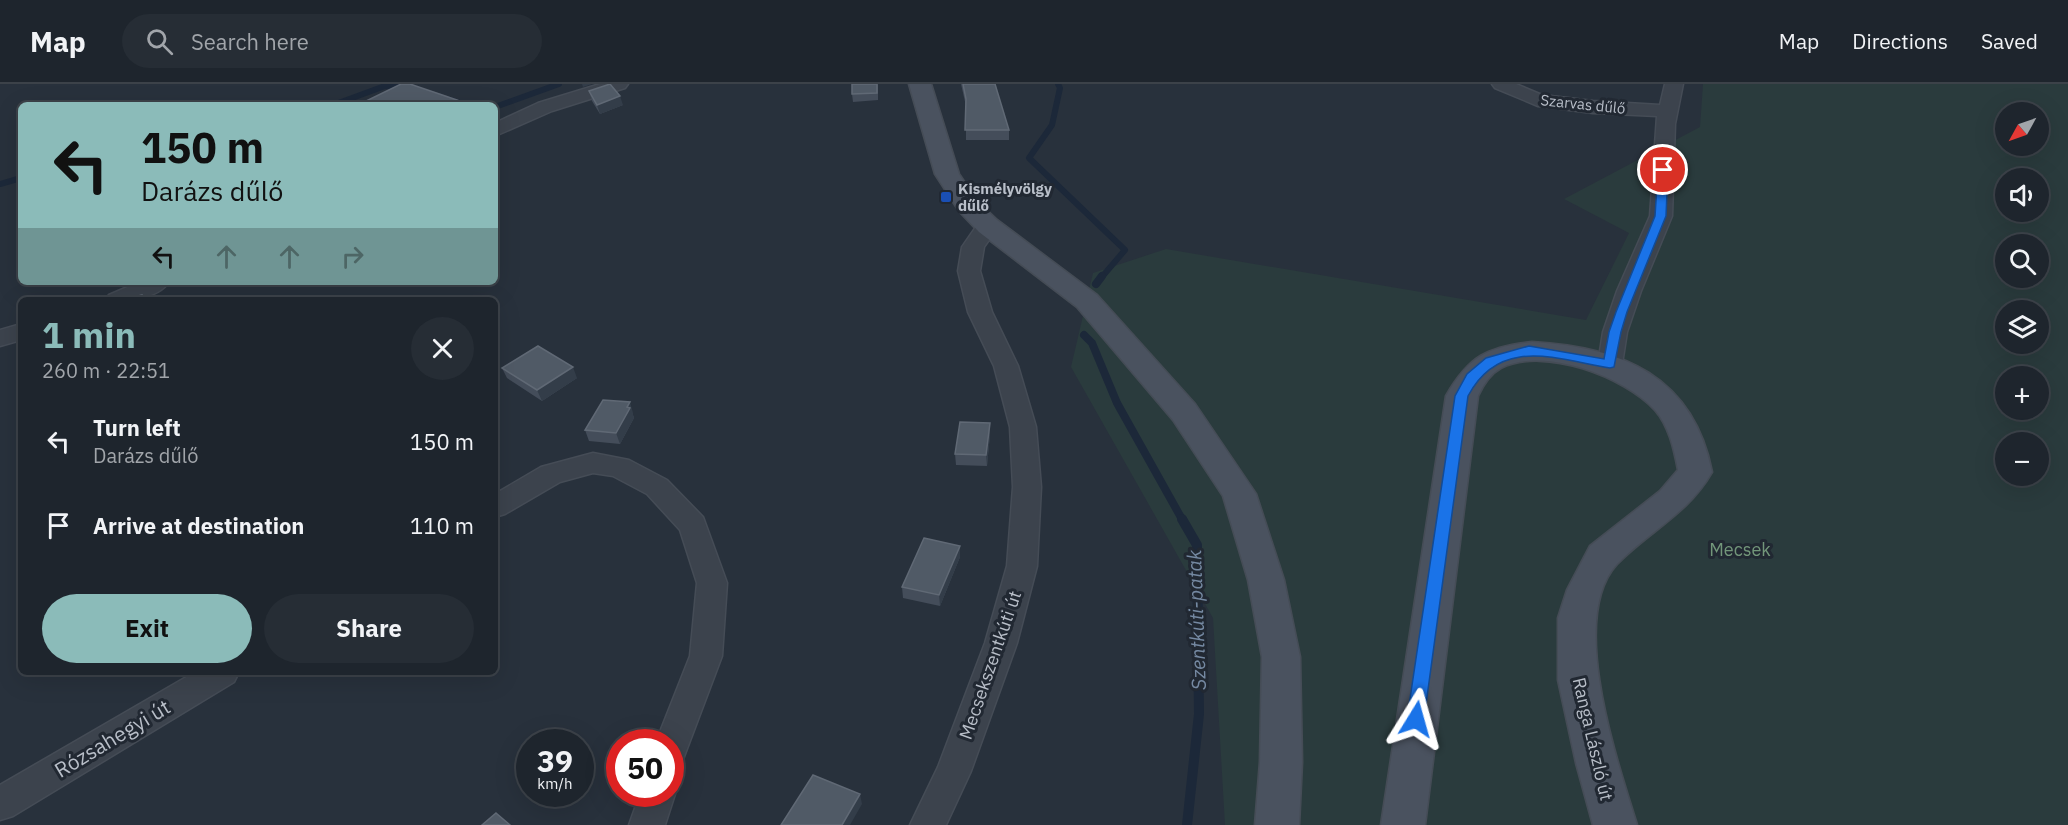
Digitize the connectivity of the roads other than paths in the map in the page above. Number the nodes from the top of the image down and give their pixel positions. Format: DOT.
graph roads {
  1 [pos="564,84"];
  2 [pos="619,84"];
  3 [pos="920,84"];
  4 [pos="1501,84"];
  5 [pos="1674,84"];
  6 [pos="498,109"];
  7 [pos="1668,111"];
  8 [pos="498,129"];
  9 [pos="988,226"];
  10 [pos="151,285"];
  11 [pos="124,297"];
  12 [pos="18,333"];
  13 [pos="0,338"];
  14 [pos="1610,364"];
  15 [pos="498,505"];
  16 [pos="218,675"];
  17 [pos="678,729"];
  18 [pos="0,804"];
  19 [pos="653,807"];
  20 [pos="647,825"];
  21 [pos="928,825"];
  22 [pos="1277,825"];
  23 [pos="1403,825"];
  24 [pos="1615,825"];
  1 -- 6 [label="street"];
  2 -- 8 [label="street"];
  3 -- 9 [label="main road"];
  4 -- 7 [label="street, Szarvas dűlő"];
  5 -- 7 [label="street"];
  7 -- 14 [label="street"];
  9 -- 21 [label="street, Mecsekszentkúti út"];
  9 -- 22 [label="main road"];
  10 -- 11 [label="street"];
  12 -- 13 [label="street"];
  14 -- 23 [label="main road, Ranga László út"];
  14 -- 24 [label="main road, Ranga László út"];
  15 -- 17 [label="street"];
  16 -- 18 [label="street, Rózsahegyi út"];
  19 -- 20 [label="street"];
}
